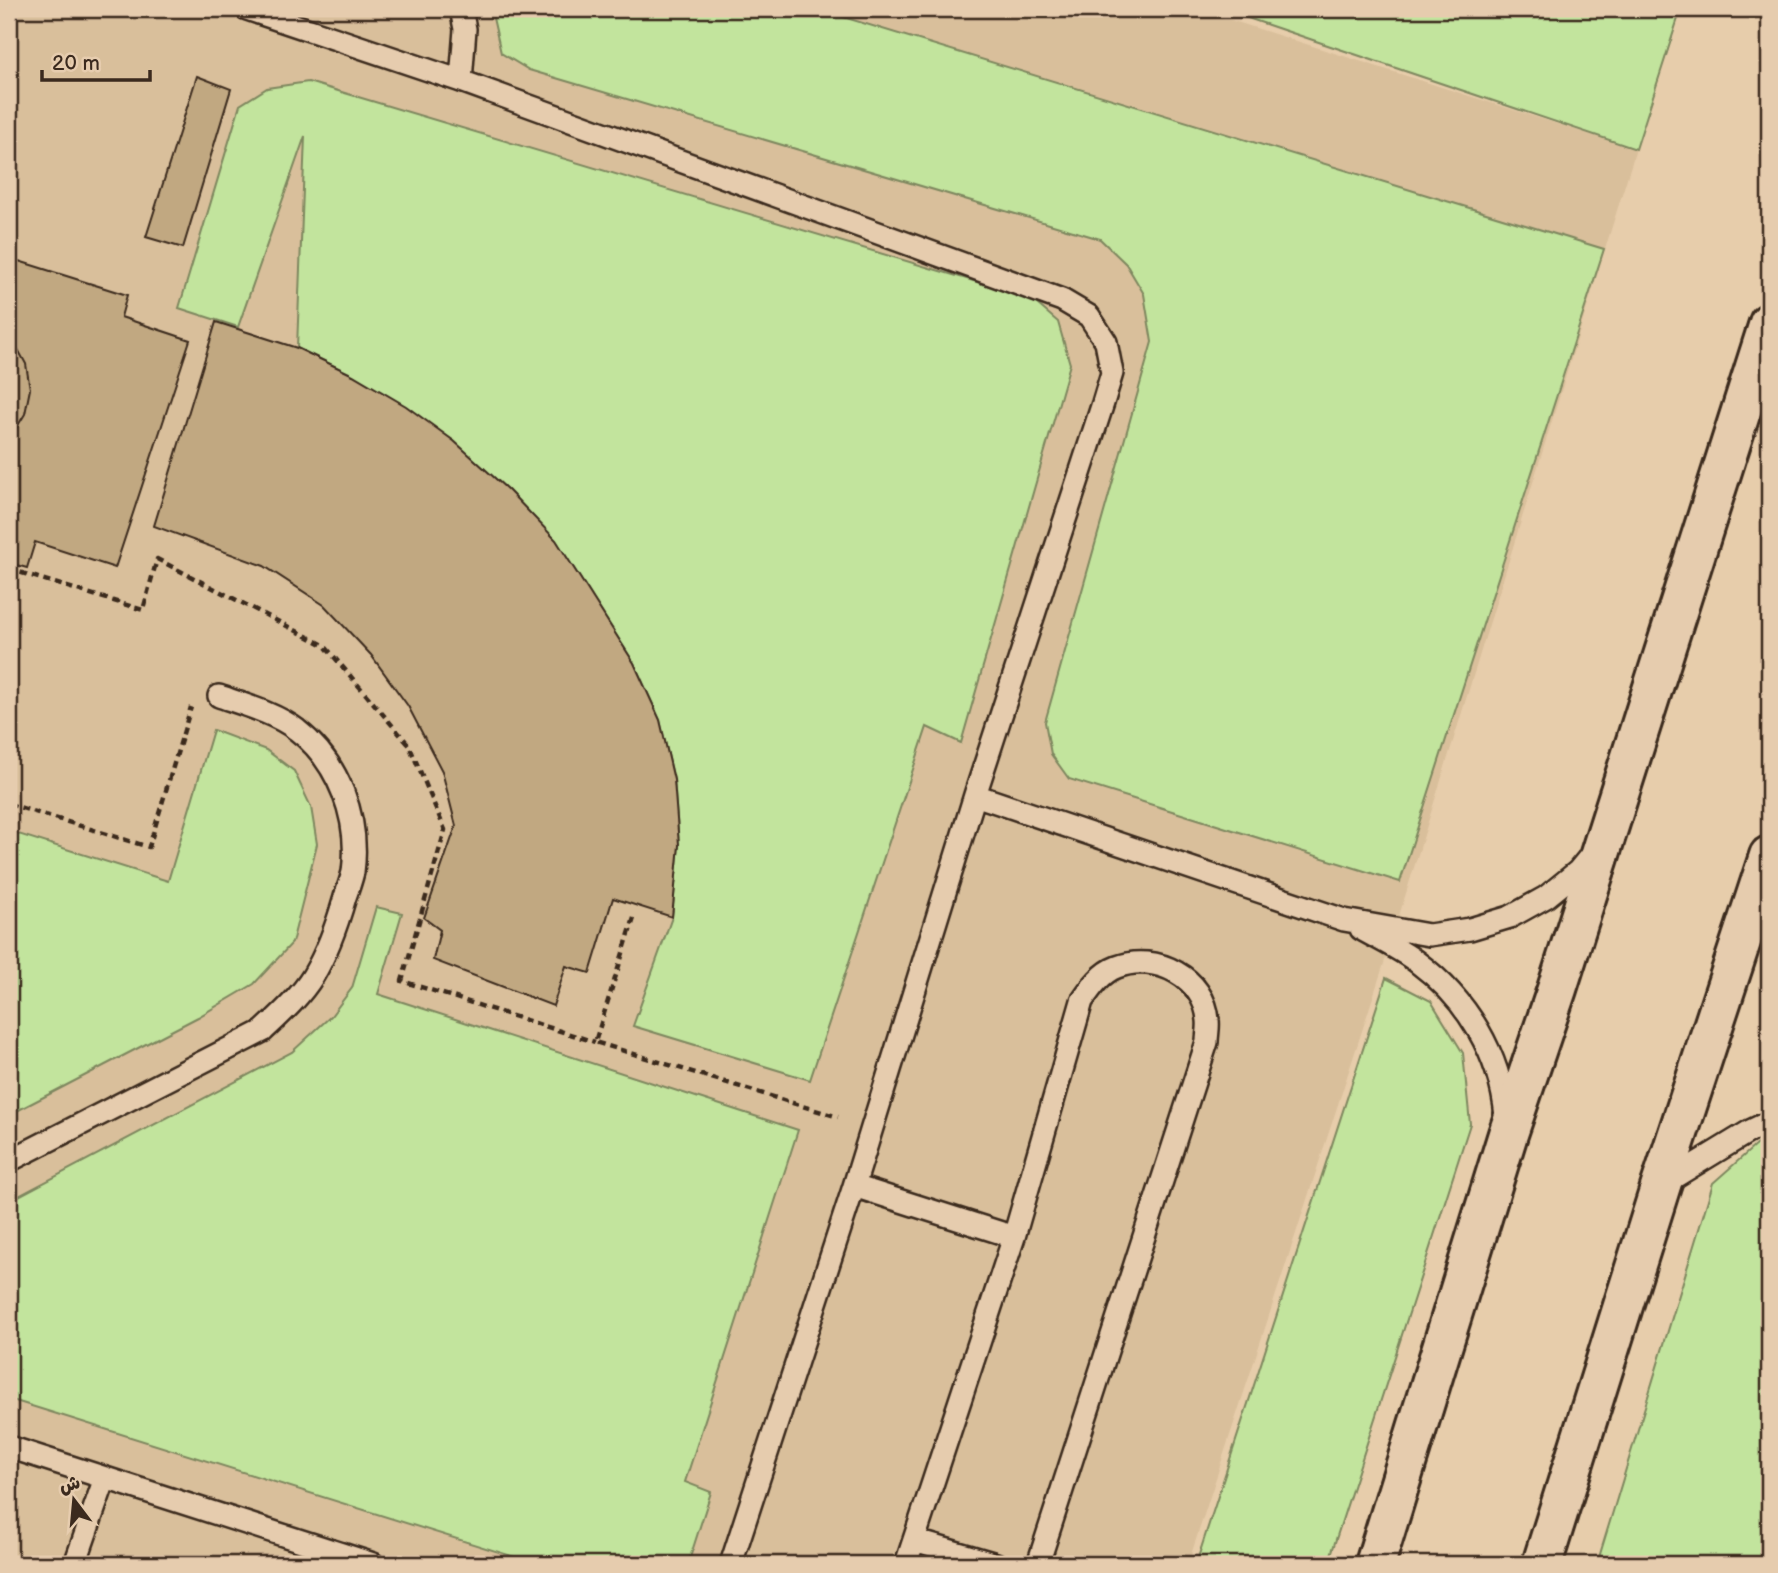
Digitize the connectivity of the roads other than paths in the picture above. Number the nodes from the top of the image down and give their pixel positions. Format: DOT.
graph roads {
  1 [pos="247,9"];
  2 [pos="461,9"];
  3 [pos="461,81"];
  4 [pos="1769,323"];
  5 [pos="219,696"];
  6 [pos="975,795"];
  7 [pos="1604,840"];
  8 [pos="1768,873"];
  9 [pos="1344,920"];
  10 [pos="1769,1122"];
  11 [pos="1508,1134"];
  12 [pos="9,1161"];
  13 [pos="1661,1185"];
  14 [pos="854,1186"];
  15 [pos="1014,1237"];
  16 [pos="9,1447"];
  17 [pos="106,1478"];
  18 [pos="914,1540"];
  19 [pos="75,1564"];
  20 [pos="373,1564"];
  21 [pos="731,1564"];
  22 [pos="906,1564"];
  23 [pos="996,1564"];
  24 [pos="1038,1564"];
  25 [pos="1375,1564"];
  26 [pos="1542,1564"];
  1 -- 3 [label="lane"];
  2 -- 3 [label="lane"];
  3 -- 6 [label="lane"];
  4 -- 7 [label="street"];
  5 -- 12 [label="lane"];
  6 -- 9 [label="lane"];
  6 -- 14 [label="lane"];
  7 -- 9 [label="lane"];
  7 -- 11 [label="street"];
  8 -- 13 [label="street"];
  9 -- 11 [label="lane"];
  10 -- 13 [label="lane"];
  11 -- 25 [label="street"];
  13 -- 26 [label="street"];
  14 -- 15 [label="lane"];
  14 -- 21 [label="lane"];
  15 -- 18 [label="lane"];
  15 -- 24 [label="lane"];
  16 -- 17 [label="lane"];
  17 -- 19 [label="lane"];
  17 -- 20 [label="lane"];
  18 -- 22 [label="lane"];
  18 -- 23 [label="lane"];
}
